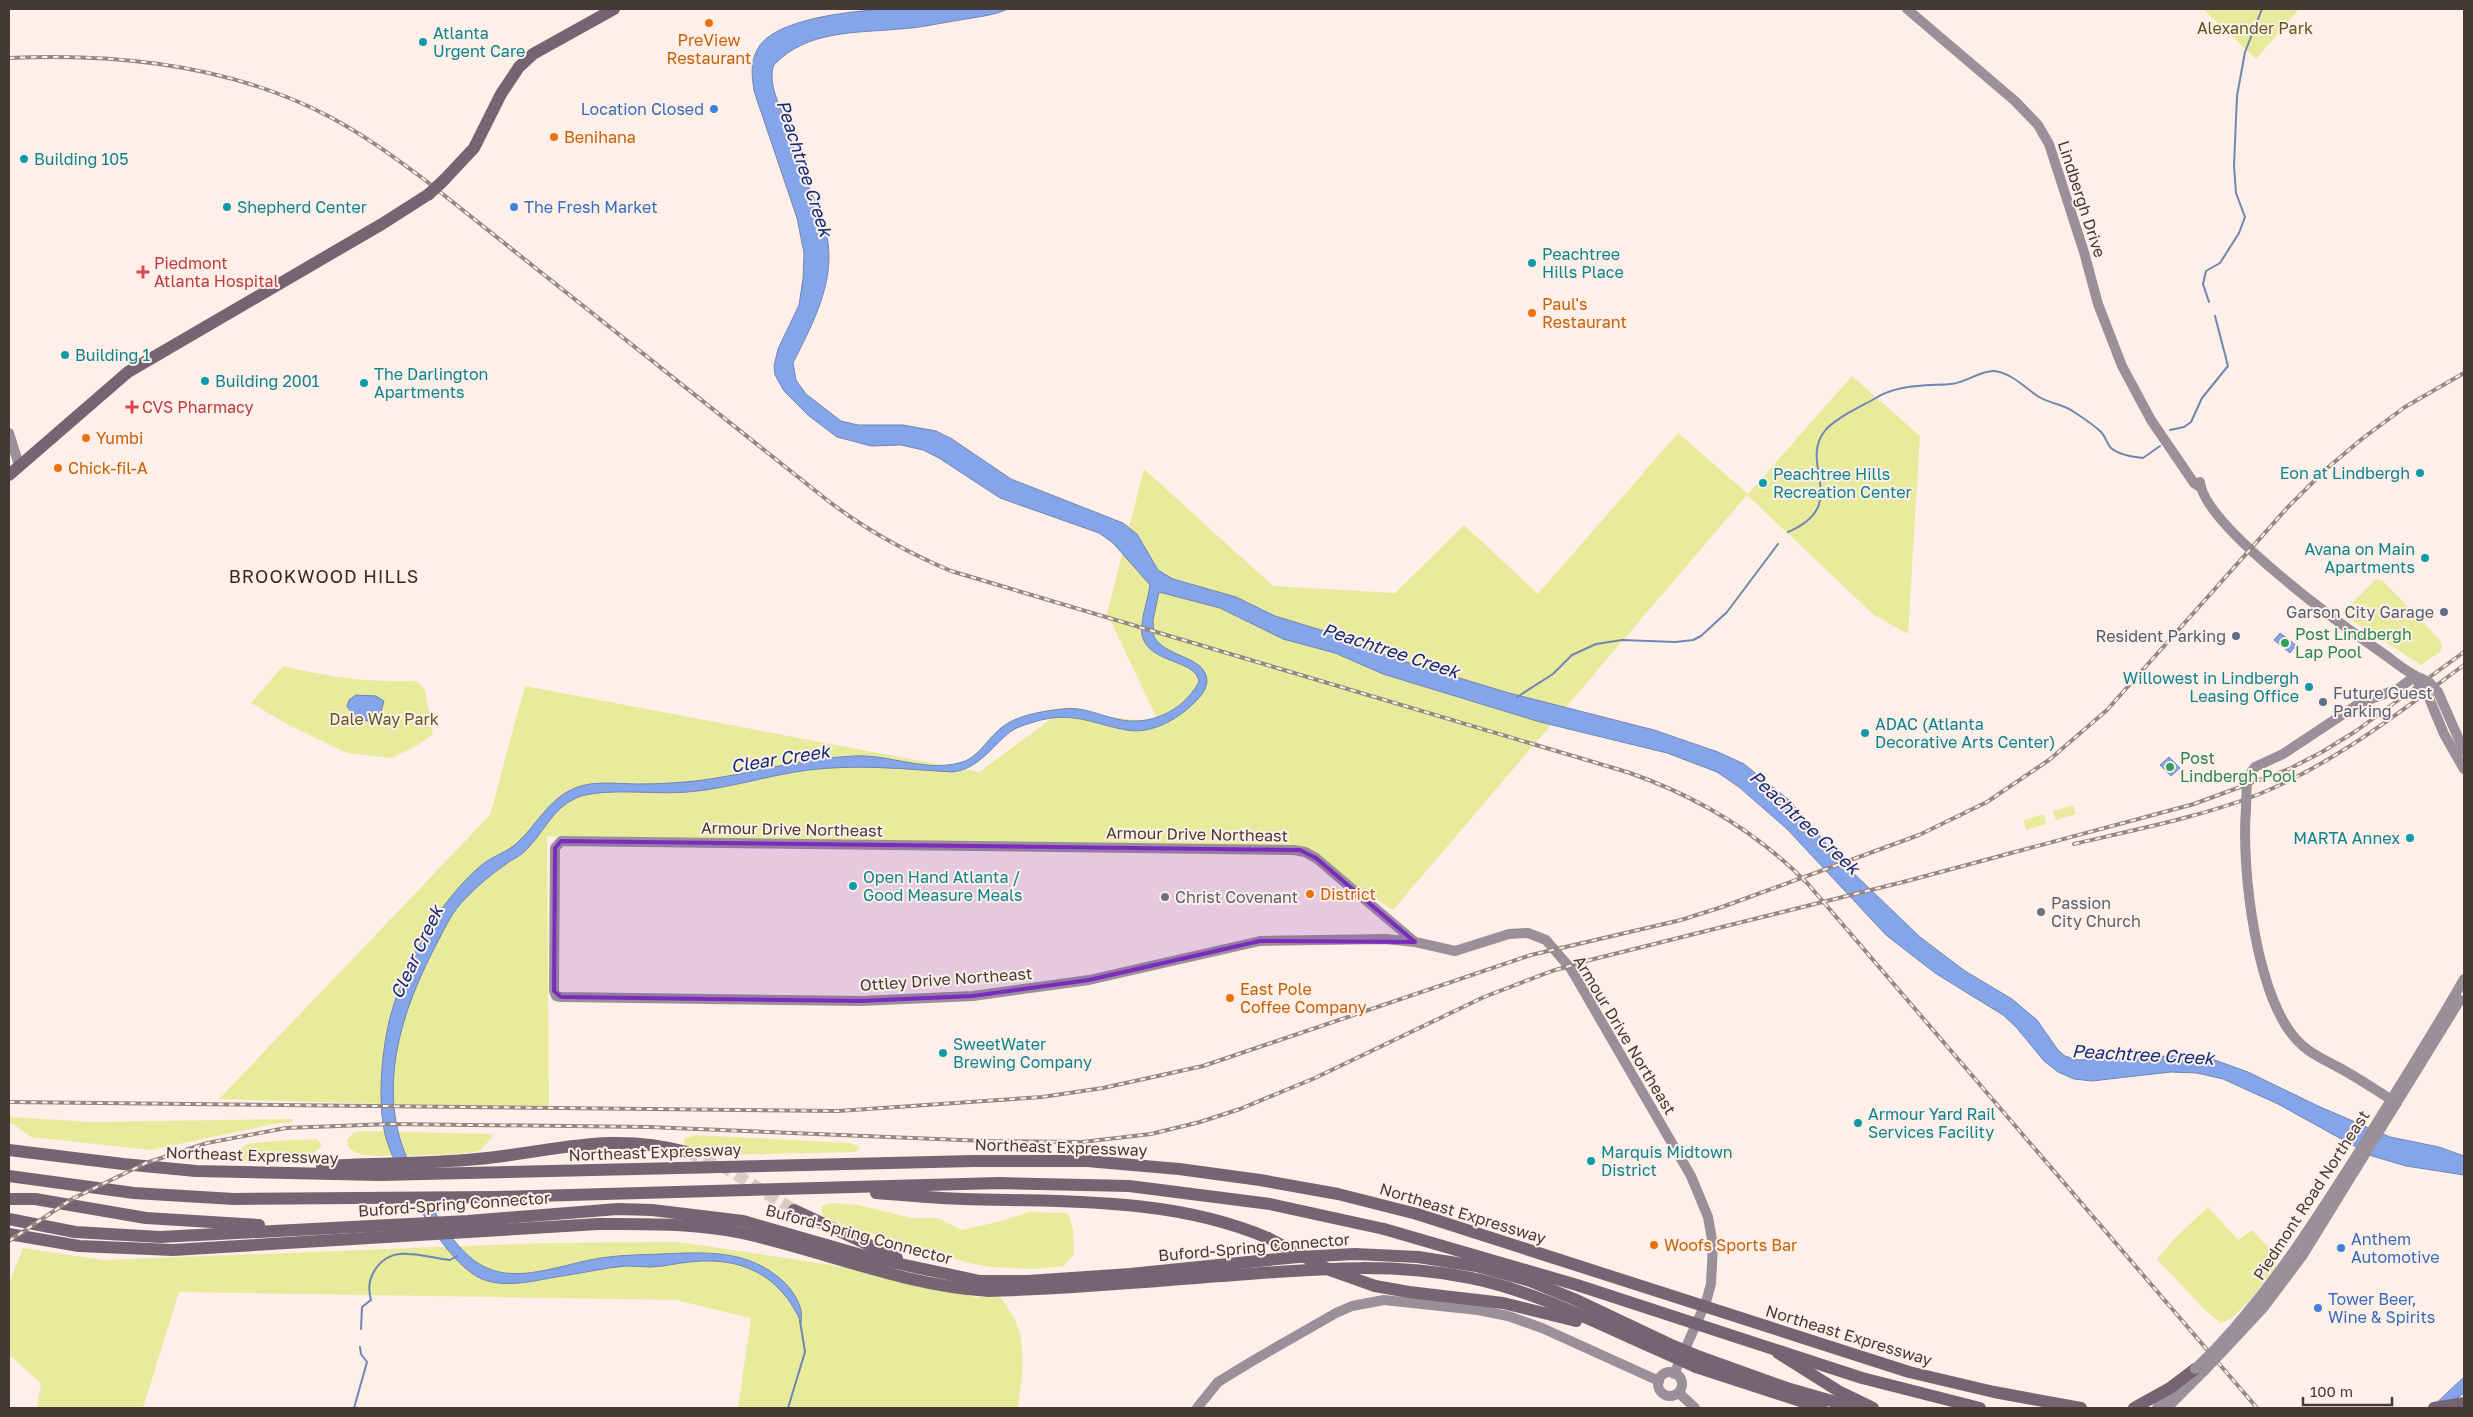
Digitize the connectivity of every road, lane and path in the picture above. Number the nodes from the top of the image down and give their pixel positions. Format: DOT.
graph roads {
  1 [pos="614,9"];
  2 [pos="1907,9"];
  3 [pos="9,433"];
  4 [pos="19,466"];
  5 [pos="9,475"];
  6 [pos="2419,679"];
  7 [pos="2456,732"];
  8 [pos="2464,746"];
  9 [pos="2464,751"];
  10 [pos="2464,769"];
  11 [pos="1416,942"];
  12 [pos="2464,979"];
  13 [pos="2464,993"];
  14 [pos="594,998"];
  15 [pos="2464,1005"];
  16 [pos="2436,1042"];
  17 [pos="2395,1101"];
  18 [pos="9,1150"];
  19 [pos="687,1152"];
  20 [pos="445,1167"];
  21 [pos="9,1176"];
  22 [pos="796,1188"];
  23 [pos="9,1199"];
  24 [pos="794,1210"];
  25 [pos="9,1218"];
  26 [pos="346,1227"];
  27 [pos="468,1227"];
  28 [pos="412,1230"];
  29 [pos="9,1234"];
  30 [pos="9,1242"];
  31 [pos="79,1246"];
  32 [pos="1298,1257"];
  33 [pos="924,1270"];
  34 [pos="1591,1320"];
  35 [pos="1698,1320"];
  36 [pos="1667,1349"];
  37 [pos="1698,1362"];
  38 [pos="2200,1370"];
  39 [pos="1674,1374"];
  40 [pos="1659,1380"];
  41 [pos="1755,1386"];
  42 [pos="1679,1393"];
  43 [pos="2464,1403"];
  44 [pos="1197,1408"];
  45 [pos="1695,1408"];
  46 [pos="1792,1408"];
  47 [pos="1822,1408"];
  48 [pos="1856,1408"];
  49 [pos="1873,1408"];
  50 [pos="1980,1408"];
  51 [pos="2081,1408"];
  52 [pos="2134,1408"];
  53 [pos="2157,1408"];
  54 [pos="2167,1408"];
  55 [pos="2434,1408"];
  1 -- 4 [label="highway, bridge"];
  2 -- 6 [label="main road, Lindbergh Drive"];
  3 -- 4 [label="main road"];
  4 -- 5 [label="highway"];
  6 -- 7 [label="main road, Lindbergh Drive, bridge"];
  6 -- 10 [label="main road, Lindbergh Drive, bridge"];
  6 -- 17 [label="main road, bridge"];
  7 -- 8 [label="main road, Lindbergh Drive"];
  7 -- 9 [label="main road, Lindbergh Drive"];
  11 -- 14 [label="main road, Ottley Drive Northeast"];
  11 -- 14 [label="main road, Armour Drive Northeast"];
  11 -- 35 [label="main road, Armour Drive Northeast"];
  12 -- 17 [label="main road, Piedmont Road Northeast"];
  13 -- 16 [label="main road, Piedmont Road Northeast"];
  15 -- 16 [label="main road"];
  16 -- 17 [label="main road, Piedmont Road Northeast"];
  17 -- 38 [label="main road, Piedmont Road Northeast, bridge"];
  18 -- 20 [label="highway, Northeast Expressway"];
  19 -- 20 [label="highway"];
  20 -- 51 [label="highway, Northeast Expressway, bridge"];
  21 -- 22 [label="highway"];
  22 -- 34 [label="highway, bridge"];
  22 -- 50 [label="highway, bridge"];
  23 -- 26 [label="highway"];
  24 -- 33 [label="highway"];
  25 -- 26 [label="highway, Buford-Spring Connector"];
  26 -- 28 [label="highway, Buford-Spring Connector"];
  27 -- 28 [label="highway, Buford-Spring Connector"];
  27 -- 33 [label="highway, Buford-Spring Connector"];
  27 -- 34 [label="highway, Buford-Spring Connector"];
  28 -- 31 [label="highway, Buford-Spring Connector"];
  29 -- 31 [label="highway, Buford-Spring Connector"];
  30 -- 31 [label="highway"];
  32 -- 33 [label="highway, Buford-Spring Connector"];
  32 -- 35 [label="highway"];
  32 -- 36 [label="highway, Buford-Spring Connector"];
  34 -- 36 [label="highway, Buford-Spring Connector"];
  35 -- 39 [label="main road, Armour Drive Northeast"];
  35 -- 49 [label="highway"];
  36 -- 37 [label="highway, Buford-Spring Connector, bridge"];
  37 -- 41 [label="highway, Buford-Spring Connector"];
  37 -- 48 [label="highway, Buford-Spring Connector"];
  38 -- 52 [label="highway"];
  38 -- 53 [label="main road, Piedmont Road Northeast"];
  38 -- 54 [label="main road, Piedmont Road Northeast"];
  39 -- 40 [label="main road"];
  39 -- 42 [label="main road"];
  40 -- 42 [label="main road"];
  40 -- 44 [label="main road"];
  41 -- 46 [label="highway"];
  41 -- 47 [label="highway, Buford-Spring Connector"];
  42 -- 45 [label="main road"];
  43 -- 55 [label="highway"];
}
